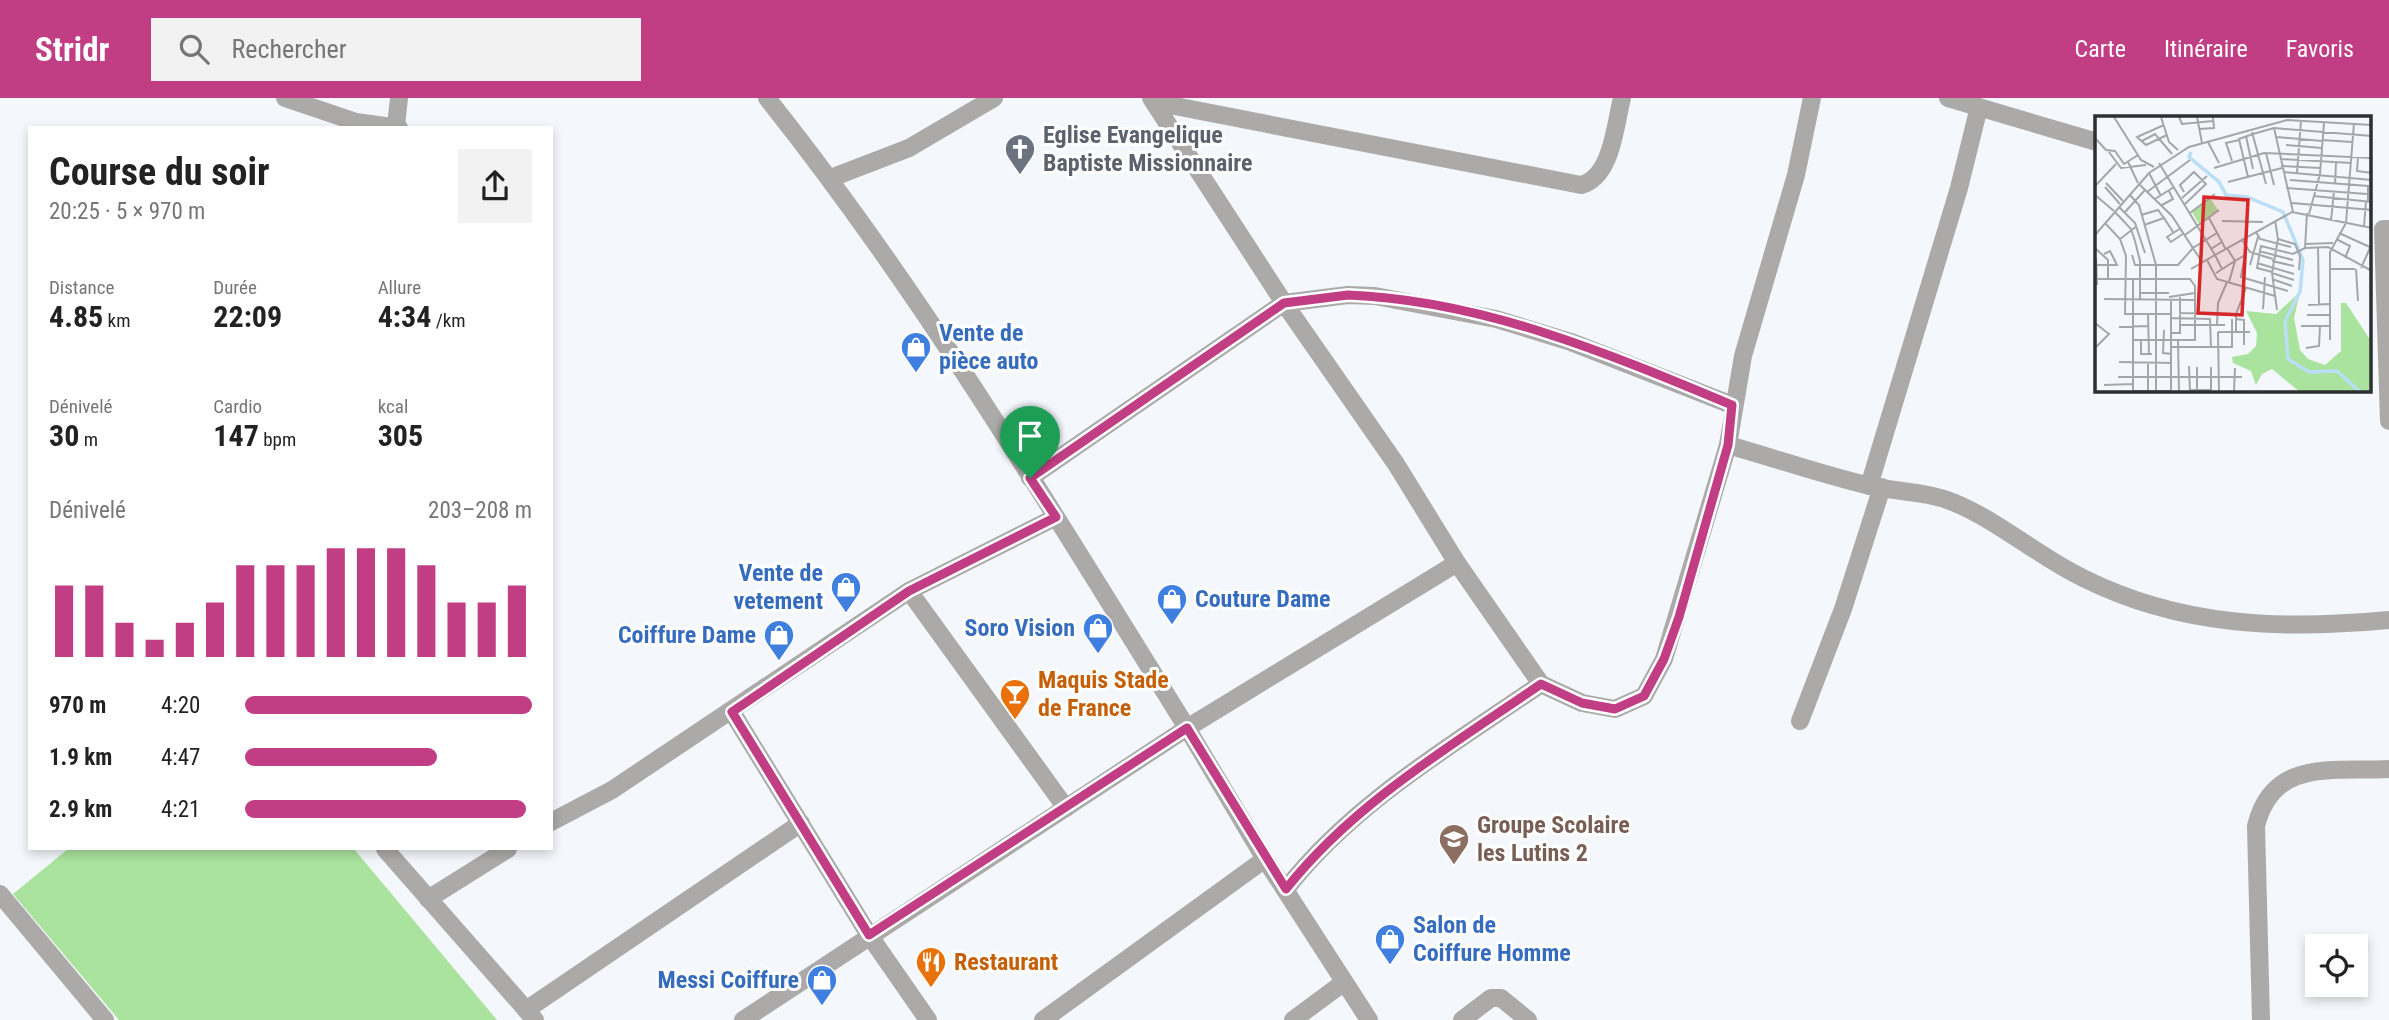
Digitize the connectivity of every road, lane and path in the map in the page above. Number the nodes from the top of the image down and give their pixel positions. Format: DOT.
graph roads {
  1 [pos="285,98"];
  2 [pos="399,98"];
  3 [pos="767,98"];
  4 [pos="994,98"];
  5 [pos="1622,98"];
  6 [pos="1812,98"];
  7 [pos="1948,98"];
  8 [pos="1153,100"];
  9 [pos="1979,107"];
  10 [pos="390,126"];
  11 [pos="398,126"];
  12 [pos="2095,141"];
  13 [pos="831,178"];
  14 [pos="2381,229"];
  15 [pos="1284,303"];
  16 [pos="1732,405"];
  17 [pos="2389,421"];
  18 [pos="1728,445"];
  19 [pos="1030,478"];
  20 [pos="1875,486"];
  21 [pos="1056,517"];
  22 [pos="1457,563"];
  23 [pos="909,591"];
  24 [pos="2389,620"];
  25 [pos="1541,684"];
  26 [pos="732,712"];
  27 [pos="1800,721"];
  28 [pos="1187,728"];
  29 [pos="2389,769"];
  30 [pos="1066,808"];
  31 [pos="553,821"];
  32 [pos="801,822"];
  33 [pos="386,850"];
  34 [pos="506,850"];
  35 [pos="1265,859"];
  36 [pos="1286,889"];
  37 [pos="0,894"];
  38 [pos="428,899"];
  39 [pos="869,935"];
  40 [pos="1343,983"];
  41 [pos="531,1015"];
  42 [pos="105,1020"];
  43 [pos="743,1020"];
  44 [pos="928,1020"];
  45 [pos="1043,1020"];
  46 [pos="1293,1020"];
  47 [pos="1369,1020"];
  48 [pos="1462,1020"];
  49 [pos="1528,1020"];
  50 [pos="2261,1020"];
  1 -- 10 [label="street"];
  2 -- 11 [label="street"];
  3 -- 13 [label="street"];
  4 -- 13 [label="street"];
  5 -- 8 [label="street"];
  6 -- 16 [label="street"];
  7 -- 9 [label="street"];
  8 -- 15 [label="street"];
  9 -- 12 [label="street"];
  9 -- 20 [label="street"];
  13 -- 19 [label="street"];
  14 -- 17 [label="street"];
  15 -- 16 [label="street"];
  15 -- 19 [label="street"];
  15 -- 22 [label="street"];
  16 -- 18 [label="street"];
  18 -- 20 [label="street"];
  18 -- 25 [label="street"];
  19 -- 21 [label="street"];
  20 -- 24 [label="street"];
  20 -- 27 [label="street"];
  21 -- 23 [label="street"];
  21 -- 28 [label="street"];
  22 -- 25 [label="street"];
  22 -- 28 [label="street"];
  23 -- 26 [label="street"];
  23 -- 30 [label="street"];
  25 -- 36 [label="street"];
  26 -- 31 [label="street"];
  26 -- 32 [label="street"];
  28 -- 30 [label="street"];
  28 -- 35 [label="street"];
  29 -- 50 [label="street"];
  30 -- 39 [label="street"];
  32 -- 39 [label="street"];
  32 -- 41 [label="street"];
  33 -- 38 [label="street"];
  34 -- 38 [label="street"];
  35 -- 36 [label="street"];
  35 -- 45 [label="street"];
  36 -- 40 [label="street"];
  37 -- 42 [label="street"];
  38 -- 41 [label="street"];
  39 -- 43 [label="street"];
  39 -- 44 [label="street"];
  40 -- 46 [label="street"];
  40 -- 47 [label="street"];
  48 -- 49 [label="street"];
}
